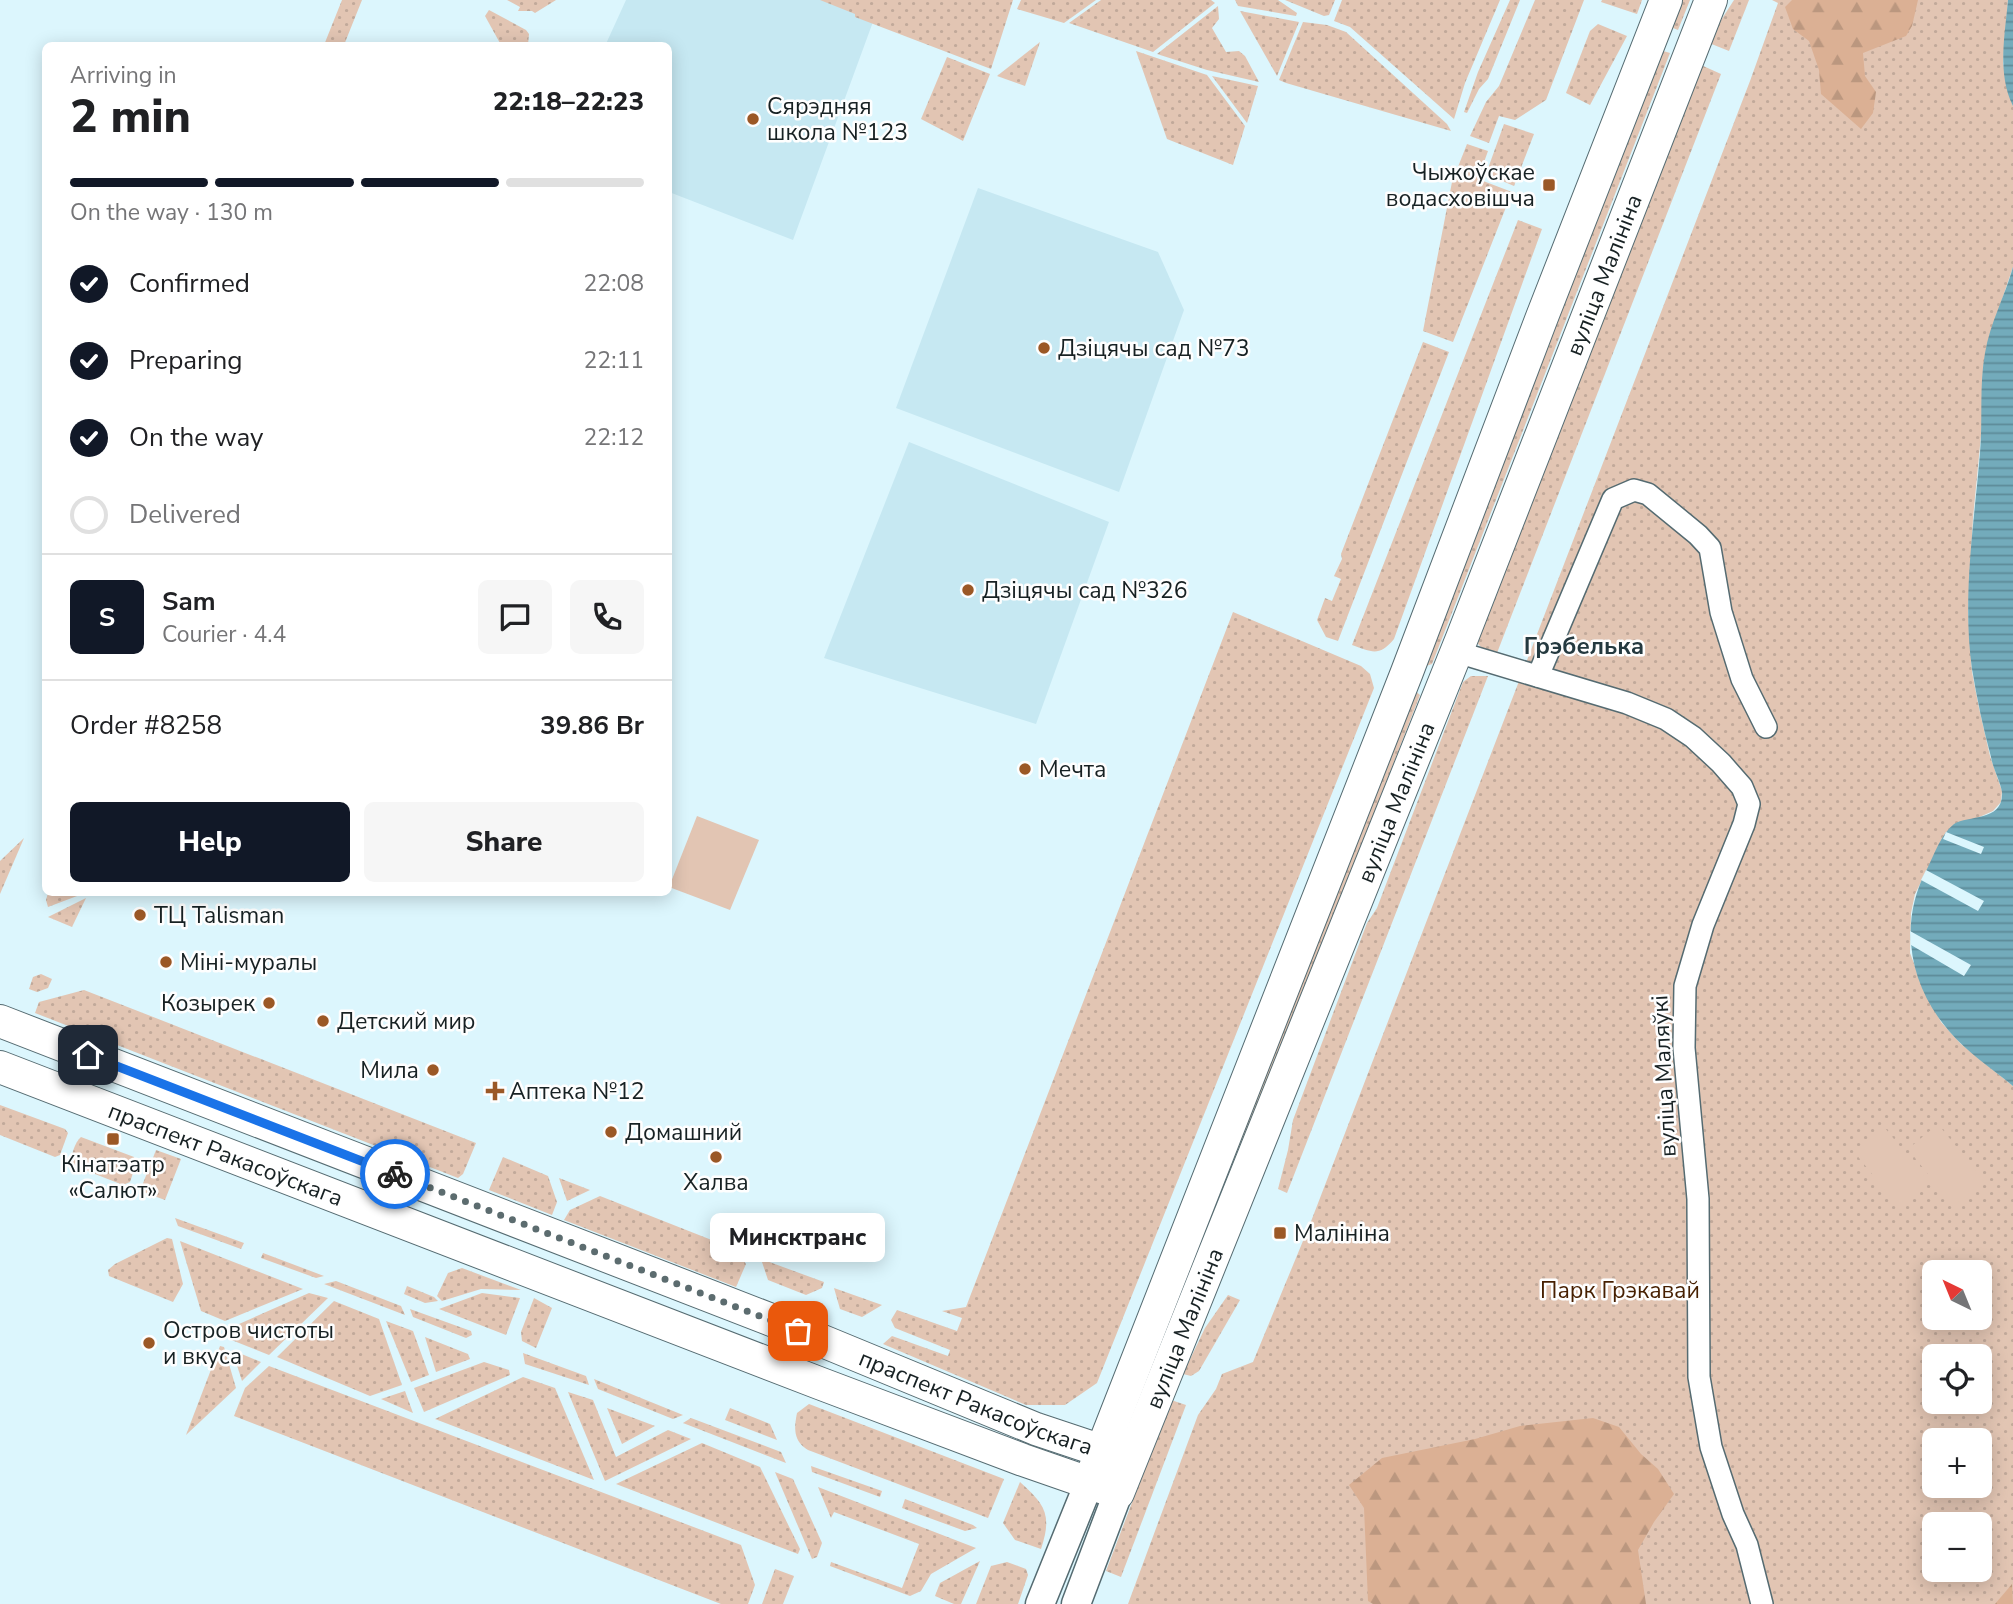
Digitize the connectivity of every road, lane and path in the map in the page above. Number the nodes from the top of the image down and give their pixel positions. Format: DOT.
graph roads {
  1 [pos="1666,0"];
  2 [pos="1711,0"];
  3 [pos="1457,652"];
  4 [pos="1407,672"];
  5 [pos="1538,676"];
  6 [pos="1442,686"];
  7 [pos="1766,727"];
  8 [pos="0,1021"];
  9 [pos="0,1067"];
  10 [pos="1101,1451"];
  11 [pos="1131,1461"];
  12 [pos="1089,1483"];
  13 [pos="1118,1493"];
  14 [pos="1040,1604"];
  15 [pos="1076,1604"];
  16 [pos="1762,1604"];
  1 -- 4 [label="main road, вуліца Малініна"];
  2 -- 3 [label="main road, вуліца Малініна"];
  3 -- 5 [label="street, вуліца Маляўкі"];
  3 -- 6 [label="main road, вуліца Малініна"];
  4 -- 6 [label="main road"];
  4 -- 10 [label="main road, вуліца Малініна"];
  5 -- 7 [label="street"];
  5 -- 16 [label="street, вуліца Маляўкі"];
  6 -- 11 [label="main road, вуліца Малініна"];
  8 -- 10 [label="main road, праспект Ракасоўскага"];
  9 -- 12 [label="main road, праспект Ракасоўскага"];
  10 -- 11 [label="main road, праспект Ракасоўскага"];
  10 -- 12 [label="main road, вуліца Малініна"];
  11 -- 13 [label="main road, вуліца Малініна"];
  12 -- 13 [label="main road, праспект Ракасоўскага"];
  12 -- 14 [label="main road, вуліца Малініна"];
  13 -- 15 [label="main road, вуліца Малініна"];
}
